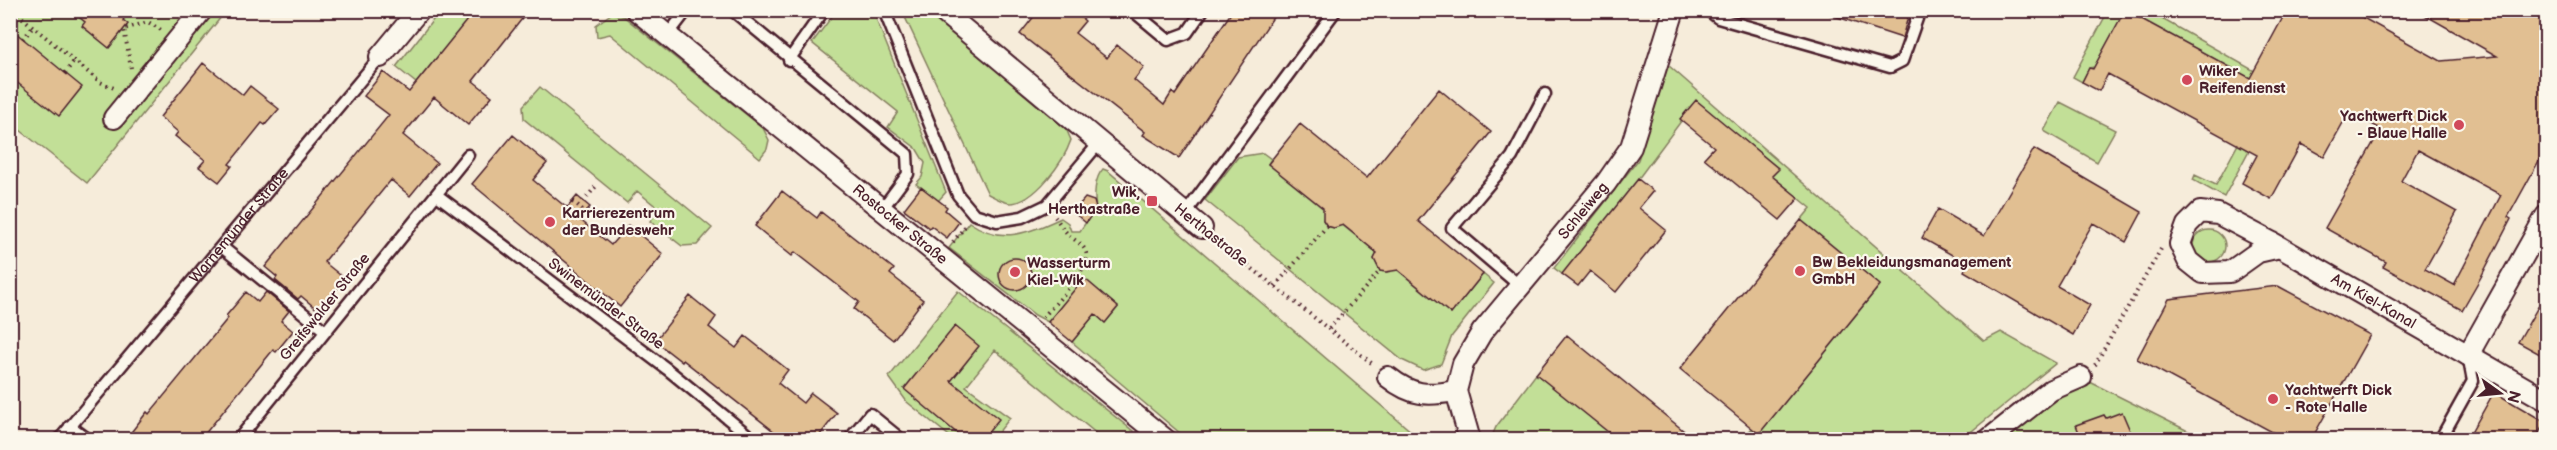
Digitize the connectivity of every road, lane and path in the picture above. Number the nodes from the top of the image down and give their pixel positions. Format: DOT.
graph roads {
  1 [pos="13,10"];
  2 [pos="202,10"];
  3 [pos="419,10"];
  4 [pos="466,10"];
  5 [pos="636,10"];
  6 [pos="687,10"];
  7 [pos="732,10"];
  8 [pos="824,10"];
  9 [pos="884,10"];
  10 [pos="941,10"];
  11 [pos="1132,10"];
  12 [pos="1203,10"];
  13 [pos="1336,10"];
  14 [pos="1674,10"];
  15 [pos="1708,10"];
  16 [pos="1920,10"];
  17 [pos="471,15"];
  18 [pos="33,27"];
  19 [pos="667,36"];
  20 [pos="23,39"];
  21 [pos="178,40"];
  22 [pos="380,57"];
  23 [pos="789,60"];
  24 [pos="74,61"];
  25 [pos="65,73"];
  26 [pos="135,92"];
  27 [pos="1545,94"];
  28 [pos="114,118"];
  29 [pos="1100,142"];
  30 [pos="468,155"];
  31 [pos="597,184"];
  32 [pos="437,195"];
  33 [pos="583,202"];
  34 [pos="1047,205"];
  35 [pos="882,209"];
  36 [pos="585,212"];
  37 [pos="975,214"];
  38 [pos="1185,214"];
  39 [pos="2547,216"];
  40 [pos="2179,220"];
  41 [pos="1327,226"];
  42 [pos="1202,228"];
  43 [pos="222,247"];
  44 [pos="2280,247"];
  45 [pos="942,257"];
  46 [pos="1380,271"];
  47 [pos="1275,286"];
  48 [pos="1520,286"];
  49 [pos="1329,329"];
  50 [pos="324,330"];
  51 [pos="1031,331"];
  52 [pos="2468,355"];
  53 [pos="2086,373"];
  54 [pos="1388,377"];
  55 [pos="1456,391"];
  56 [pos="2547,400"];
  57 [pos="70,426"];
  58 [pos="59,440"];
  59 [pos="89,440"];
  60 [pos="238,440"];
  61 [pos="754,440"];
  62 [pos="849,440"];
  63 [pos="902,440"];
  64 [pos="1166,440"];
  65 [pos="1470,440"];
  66 [pos="1988,440"];
  67 [pos="2440,440"];
  1 -- 18 [label="path"];
  2 -- 21 [label="street"];
  3 -- 22 [label="street, Warnemünder Straße"];
  4 -- 17 [label="path"];
  5 -- 19 [label="street, Rostocker Straße"];
  6 -- 19 [label="lane"];
  7 -- 23 [label="lane"];
  8 -- 23 [label="lane"];
  9 -- 37 [label="lane"];
  10 -- 29 [label="street, Herthastraße"];
  11 -- 12 [label="lane"];
  13 -- 38 [label="lane"];
  14 -- 48 [label="street, Schleiweg"];
  15 -- 16 [label="lane"];
  18 -- 20 [label="path"];
  18 -- 24 [label="path"];
  19 -- 35 [label="street, Rostocker Straße"];
  21 -- 26 [label="street"];
  21 -- 26 [label="path"];
  22 -- 43 [label="lane, Warnemünder Straße"];
  23 -- 35 [label="lane"];
  24 -- 25 [label="path"];
  24 -- 26 [label="path"];
  26 -- 28 [label="street"];
  27 -- 48 [label="lane"];
  29 -- 34 [label="lane"];
  29 -- 38 [label="street, Herthastraße"];
  30 -- 32 [label="lane, Greifswalder Straße"];
  31 -- 33 [label="path"];
  32 -- 50 [label="lane, Greifswalder Straße"];
  32 -- 61 [label="lane, Swinemünder Straße"];
  34 -- 37 [label="lane"];
  34 -- 51 [label="path"];
  35 -- 45 [label="street, Rostocker Straße"];
  36 -- 36 [label="path"];
  37 -- 45 [label="path"];
  38 -- 42 [label="street, Herthastraße"];
  39 -- 52 [label="street"];
  40 -- 44 [label="street, Am Kiel-Kanal"];
  40 -- 44 [label="street"];
  40 -- 53 [label="path"];
  41 -- 47 [label="path"];
  42 -- 47 [label="path, Herthastraße"];
  43 -- 50 [label="lane"];
  43 -- 57 [label="lane, Warnemünder Straße"];
  44 -- 52 [label="street, Am Kiel-Kanal"];
  45 -- 51 [label="street, Rostocker Straße"];
  46 -- 49 [label="path"];
  47 -- 49 [label="path, Herthastraße"];
  48 -- 55 [label="street, Schleiweg"];
  49 -- 54 [label="path, Herthastraße"];
  50 -- 60 [label="lane, Greifswalder Straße"];
  51 -- 64 [label="street, Rostocker Straße"];
  52 -- 56 [label="street, Am Kiel-Kanal"];
  52 -- 67 [label="lane"];
  53 -- 66 [label="street"];
  54 -- 55 [label="street"];
  55 -- 65 [label="street"];
  57 -- 58 [label="lane, Warnemünder Straße"];
  57 -- 59 [label="lane"];
  62 -- 63 [label="lane"];
}
